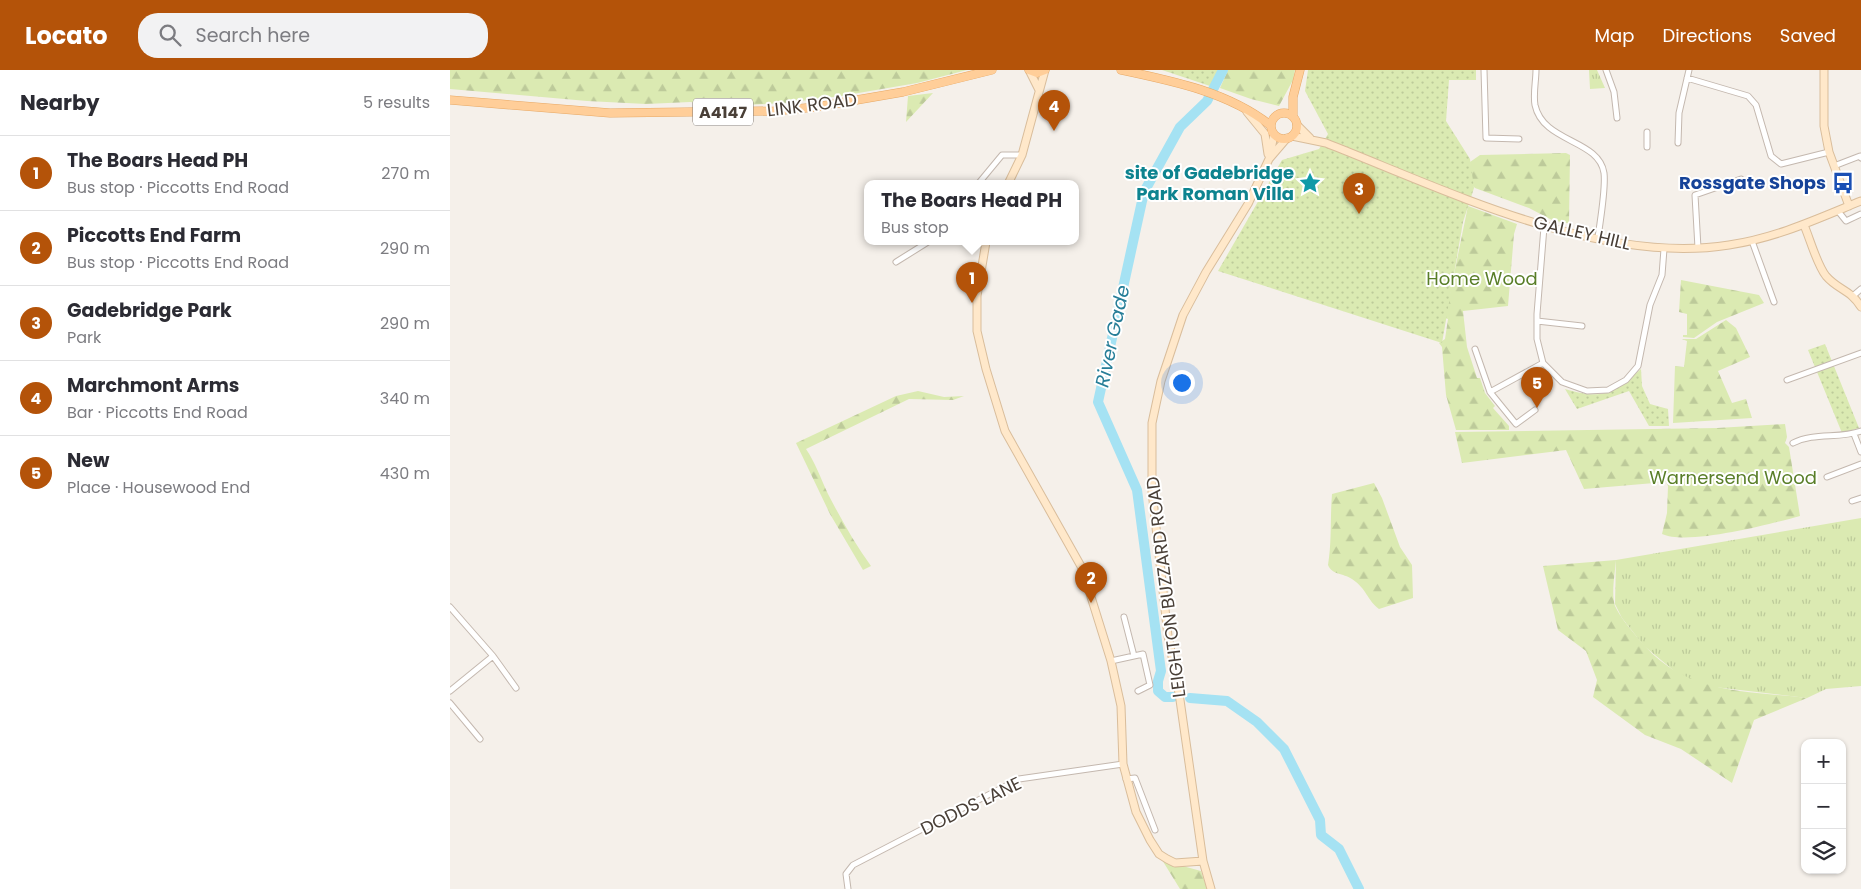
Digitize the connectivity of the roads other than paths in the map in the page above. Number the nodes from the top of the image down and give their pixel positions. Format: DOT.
graph roads {
  1 [pos="992,70"];
  2 [pos="1029,70"];
  3 [pos="1045,70"];
  4 [pos="1121,70"];
  5 [pos="1300,70"];
  6 [pos="1484,70"];
  7 [pos="1536,70"];
  8 [pos="1606,70"];
  9 [pos="1689,70"];
  10 [pos="1824,70"];
  11 [pos="1687,78"];
  12 [pos="1039,90"];
  13 [pos="1293,97"];
  14 [pos="450,100"];
  15 [pos="1240,105"];
  16 [pos="1252,111"];
  17 [pos="1279,113"];
  18 [pos="1293,116"];
  19 [pos="1617,118"];
  20 [pos="1270,125"];
  21 [pos="1297,126"];
  22 [pos="1647,132"];
  23 [pos="1274,135"];
  24 [pos="1289,137"];
  25 [pos="1310,138"];
  26 [pos="1519,139"];
  27 [pos="1678,143"];
  28 [pos="1647,147"];
  29 [pos="1829,152"];
  30 [pos="1022,155"];
  31 [pos="1861,158"];
  32 [pos="1269,159"];
  33 [pos="1834,166"];
  34 [pos="1741,179"];
  35 [pos="981,180"];
  36 [pos="1010,180"];
  37 [pos="1861,201"];
  38 [pos="1849,206"];
  39 [pos="1838,211"];
  40 [pos="1861,214"];
  41 [pos="1804,225"];
  42 [pos="1544,227"];
  43 [pos="1598,238"];
  44 [pos="1752,241"];
  45 [pos="923,245"];
  46 [pos="986,245"];
  47 [pos="1698,248"];
  48 [pos="1664,249"];
  49 [pos="896,262"];
  50 [pos="1861,289"];
  51 [pos="1854,295"];
  52 [pos="1774,302"];
  53 [pos="1861,307"];
  54 [pos="1537,321"];
  55 [pos="1582,326"];
  56 [pos="1475,349"];
  57 [pos="1861,353"];
  58 [pos="1543,363"];
  59 [pos="1787,380"];
  60 [pos="1490,392"];
  61 [pos="1535,410"];
  62 [pos="1861,432"];
  63 [pos="1854,434"];
  64 [pos="1793,443"];
  65 [pos="1861,452"];
  66 [pos="1861,464"];
  67 [pos="1828,478"];
  68 [pos="1861,498"];
  69 [pos="1852,501"];
  70 [pos="450,607"];
  71 [pos="1124,617"];
  72 [pos="493,656"];
  73 [pos="1134,656"];
  74 [pos="1110,661"];
  75 [pos="516,688"];
  76 [pos="1138,691"];
  77 [pos="450,692"];
  78 [pos="450,703"];
  79 [pos="480,739"];
  80 [pos="1123,764"];
  81 [pos="1126,779"];
  82 [pos="1155,830"];
  83 [pos="1204,861"];
  84 [pos="848,889"];
  85 [pos="1211,889"];
  1 -- 14 [label="main road, LINK ROAD / A4147"];
  2 -- 3 [label="main road"];
  2 -- 12 [label="street"];
  3 -- 12 [label="street"];
  4 -- 15 [label="main road"];
  5 -- 13 [label="main road"];
  6 -- 26 [label="street"];
  7 -- 43 [label="street"];
  8 -- 19 [label="street"];
  9 -- 11 [label="street"];
  10 -- 29 [label="street"];
  11 -- 27 [label="street"];
  11 -- 29 [label="street"];
  12 -- 30 [label="street"];
  13 -- 17 [label="main road"];
  13 -- 18 [label="main road"];
  15 -- 16 [label="main road"];
  15 -- 32 [label="street"];
  16 -- 17 [label="main road"];
  16 -- 20 [label="main road"];
  17 -- 18 [label="main road"];
  17 -- 20 [label="main road"];
  18 -- 21 [label="main road"];
  20 -- 23 [label="main road"];
  21 -- 24 [label="main road"];
  21 -- 25 [label="street, GALLEY HILL"];
  22 -- 28 [label="street"];
  23 -- 24 [label="main road"];
  23 -- 32 [label="street, LEIGHTON BUZZARD ROAD"];
  24 -- 25 [label="street, GALLEY HILL"];
  24 -- 32 [label="street, LEIGHTON BUZZARD ROAD"];
  25 -- 42 [label="street, GALLEY HILL"];
  29 -- 33 [label="street"];
  30 -- 35 [label="street"];
  30 -- 36 [label="street"];
  31 -- 33 [label="street"];
  32 -- 83 [label="street, LEIGHTON BUZZARD ROAD"];
  33 -- 38 [label="street"];
  34 -- 47 [label="street"];
  37 -- 38 [label="street, GALLEY HILL"];
  38 -- 39 [label="street, GALLEY HILL"];
  39 -- 40 [label="street"];
  39 -- 41 [label="street, GALLEY HILL"];
  41 -- 44 [label="street, GALLEY HILL"];
  41 -- 51 [label="street"];
  42 -- 43 [label="street, GALLEY HILL"];
  42 -- 54 [label="street"];
  43 -- 48 [label="street, GALLEY HILL"];
  44 -- 47 [label="street, GALLEY HILL"];
  44 -- 52 [label="street"];
  45 -- 49 [label="street"];
  46 -- 74 [label="street"];
  47 -- 48 [label="street, GALLEY HILL"];
  48 -- 58 [label="street"];
  50 -- 51 [label="street"];
  51 -- 53 [label="street"];
  54 -- 55 [label="street"];
  54 -- 58 [label="street"];
  56 -- 60 [label="street"];
  57 -- 59 [label="street"];
  58 -- 60 [label="street"];
  60 -- 61 [label="street"];
  62 -- 63 [label="street"];
  63 -- 64 [label="street"];
  63 -- 65 [label="street"];
  66 -- 67 [label="street"];
  68 -- 69 [label="street"];
  70 -- 72 [label="street"];
  71 -- 73 [label="street"];
  72 -- 75 [label="street"];
  72 -- 77 [label="street"];
  73 -- 74 [label="street"];
  73 -- 76 [label="street"];
  74 -- 80 [label="street"];
  78 -- 79 [label="street"];
  80 -- 81 [label="street"];
  80 -- 84 [label="street, DODDS LANE"];
  81 -- 82 [label="street"];
  81 -- 83 [label="street"];
  83 -- 85 [label="street, LEIGHTON BUZZARD ROAD"];
}
